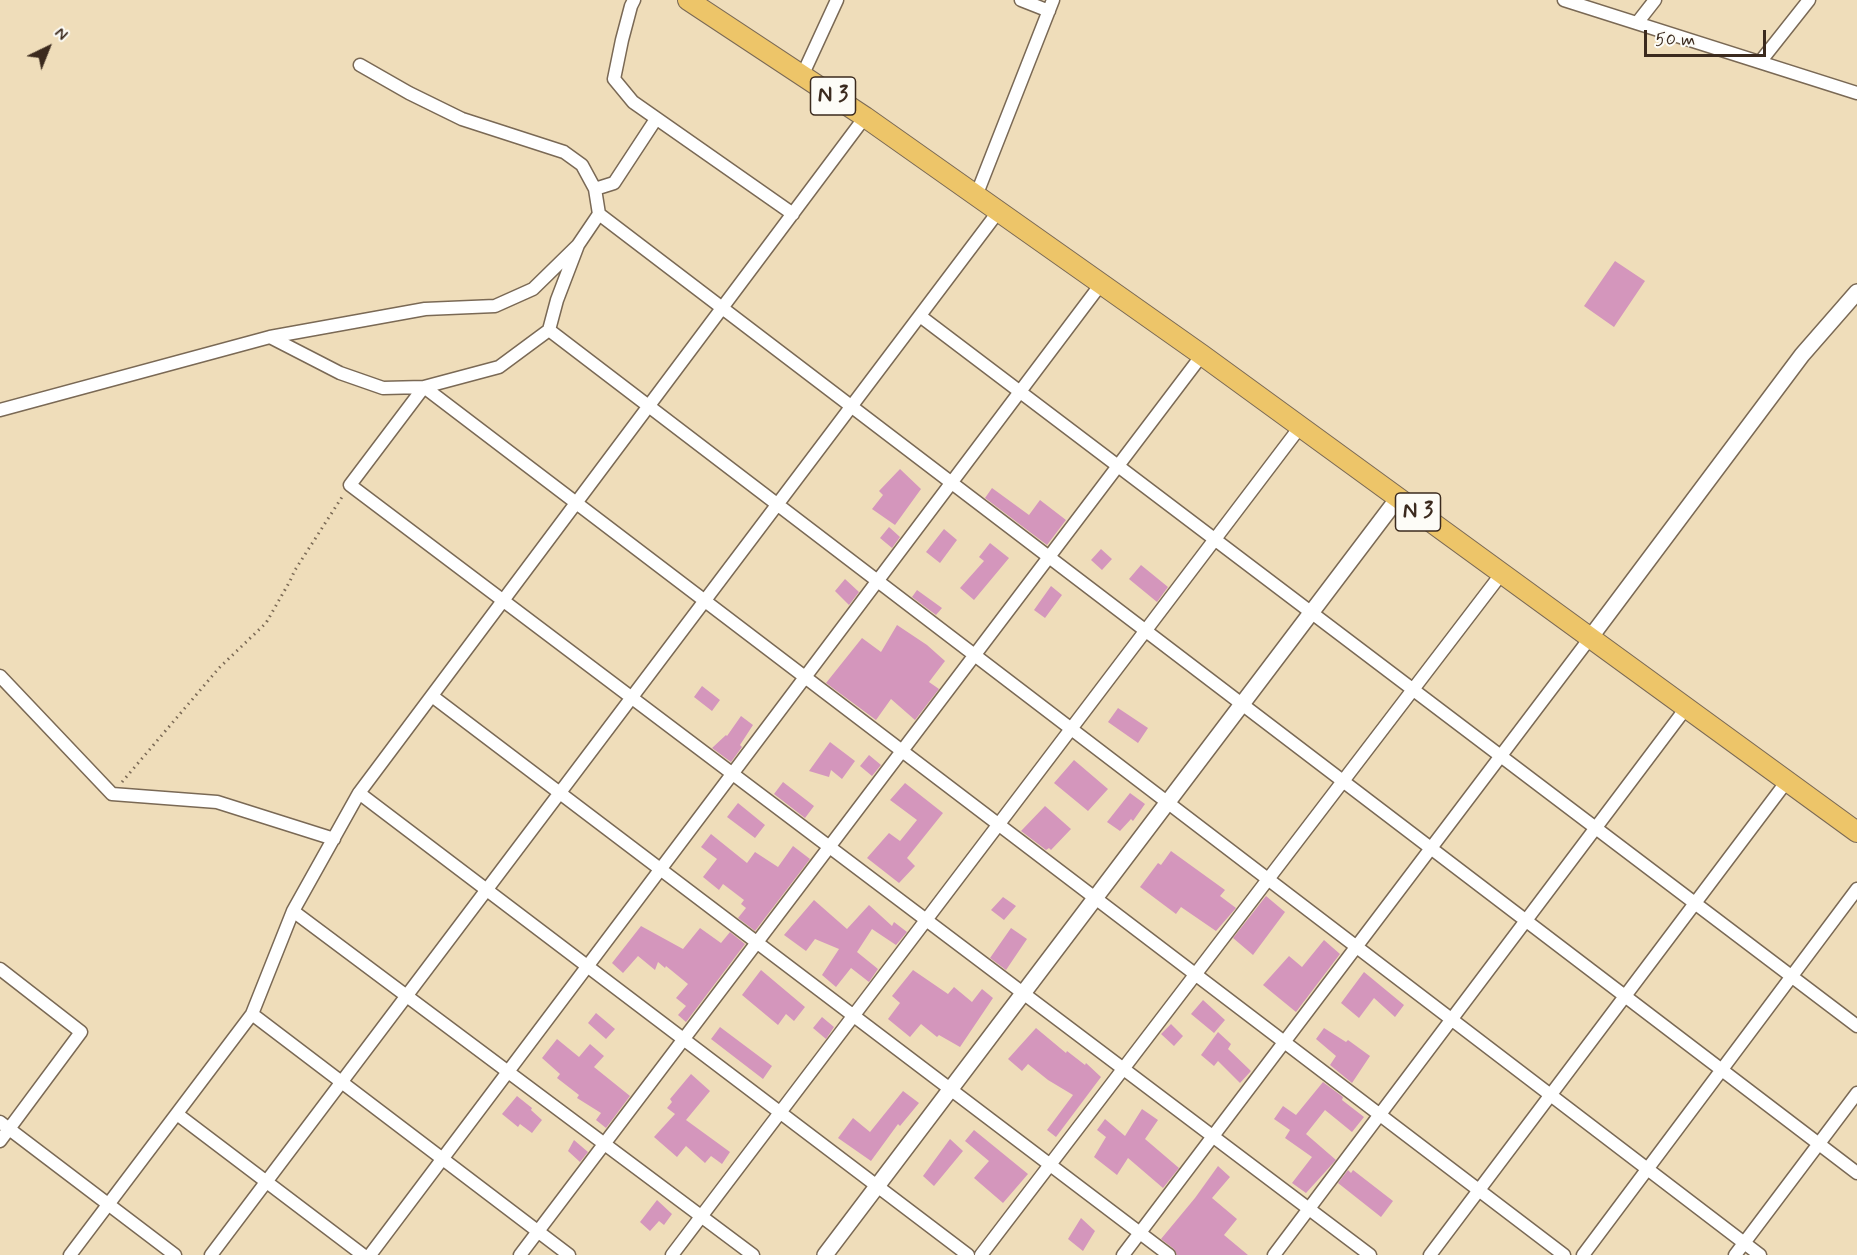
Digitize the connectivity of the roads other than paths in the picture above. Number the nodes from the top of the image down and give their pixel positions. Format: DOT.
graph roads {
  1 [pos="634,0"];
  2 [pos="688,0"];
  3 [pos="837,0"];
  4 [pos="1021,0"];
  5 [pos="1564,0"];
  6 [pos="1655,0"];
  7 [pos="1809,0"];
  8 [pos="1051,5"];
  9 [pos="1637,23"];
  10 [pos="1760,62"];
  11 [pos="360,65"];
  12 [pos="802,76"];
  13 [pos="1857,93"];
  14 [pos="865,117"];
  15 [pos="656,119"];
  16 [pos="595,189"];
  17 [pos="976,196"];
  18 [pos="998,212"];
  19 [pos="599,214"];
  20 [pos="793,214"];
  21 [pos="578,245"];
  22 [pos="1101,284"];
  23 [pos="1857,292"];
  24 [pos="722,308"];
  25 [pos="920,316"];
  26 [pos="549,330"];
  27 [pos="270,337"];
  28 [pos="1202,355"];
  29 [pos="424,387"];
  30 [pos="1020,391"];
  31 [pos="649,406"];
  32 [pos="852,406"];
  33 [pos="0,410"];
  34 [pos="1300,427"];
  35 [pos="1119,466"];
  36 [pos="951,483"];
  37 [pos="1398,498"];
  38 [pos="576,503"];
  39 [pos="777,505"];
  40 [pos="1215,539"];
  41 [pos="1049,557"];
  42 [pos="1502,573"];
  43 [pos="878,581"];
  44 [pos="503,601"];
  45 [pos="705,601"];
  46 [pos="1311,612"];
  47 [pos="1146,631"];
  48 [pos="1590,638"];
  49 [pos="975,655"];
  50 [pos="0,676"];
  51 [pos="805,677"];
  52 [pos="1413,689"];
  53 [pos="432,696"];
  54 [pos="632,698"];
  55 [pos="1242,704"];
  56 [pos="1686,708"];
  57 [pos="1071,729"];
  58 [pos="902,751"];
  59 [pos="1501,756"];
  60 [pos="732,774"];
  61 [pos="1342,781"];
  62 [pos="1787,781"];
  63 [pos="359,793"];
  64 [pos="560,793"];
  65 [pos="1167,802"];
  66 [pos="999,825"];
  67 [pos="1596,829"];
  68 [pos="1857,832"];
  69 [pos="334,839"];
  70 [pos="830,847"];
  71 [pos="1431,849"];
  72 [pos="660,869"];
  73 [pos="1268,879"];
  74 [pos="1857,889"];
  75 [pos="486,891"];
  76 [pos="1095,898"];
  77 [pos="1696,903"];
  78 [pos="293,911"];
  79 [pos="926,920"];
  80 [pos="1526,921"];
  81 [pos="757,943"];
  82 [pos="1357,947"];
  83 [pos="587,967"];
  84 [pos="0,969"];
  85 [pos="1195,974"];
  86 [pos="1793,977"];
  87 [pos="1023,993"];
  88 [pos="407,996"];
  89 [pos="1625,997"];
  90 [pos="252,1014"];
  91 [pos="854,1016"];
  92 [pos="1451,1020"];
  93 [pos="1857,1026"];
  94 [pos="683,1040"];
  95 [pos="1285,1042"];
  96 [pos="1123,1069"];
  97 [pos="508,1071"];
  98 [pos="1722,1071"];
  99 [pos="342,1082"];
  100 [pos="950,1089"];
  101 [pos="1857,1093"];
  102 [pos="1551,1095"];
  103 [pos="780,1113"];
  104 [pos="177,1114"];
  105 [pos="1379,1115"];
  106 [pos="4,1125"];
  107 [pos="1213,1136"];
  108 [pos="0,1141"];
  109 [pos="604,1144"];
  110 [pos="1819,1144"];
  111 [pos="442,1159"];
  112 [pos="1050,1165"];
  113 [pos="1647,1169"];
  114 [pos="1857,1173"];
  115 [pos="266,1182"];
  116 [pos="877,1186"];
  117 [pos="1479,1190"];
  118 [pos="109,1204"];
  119 [pos="1308,1209"];
  120 [pos="702,1216"];
  121 [pos="538,1231"];
  122 [pos="1140,1233"];
  123 [pos="1744,1243"];
  124 [pos="70,1255"];
  125 [pos="176,1255"];
  126 [pos="211,1255"];
  127 [pos="363,1255"];
  128 [pos="370,1255"];
  129 [pos="520,1255"];
  130 [pos="569,1255"];
  131 [pos="672,1255"];
  132 [pos="753,1255"];
  133 [pos="825,1255"];
  134 [pos="968,1255"];
  135 [pos="981,1255"];
  136 [pos="1124,1255"];
  137 [pos="1169,1255"];
  138 [pos="1274,1255"];
  139 [pos="1370,1255"];
  140 [pos="1430,1255"];
  141 [pos="1564,1255"];
  142 [pos="1583,1255"];
  143 [pos="1735,1255"];
  144 [pos="1760,1255"];
  1 -- 15 [label="street"];
  2 -- 12 [label="main road, N 3"];
  3 -- 12 [label="street"];
  4 -- 8 [label="street"];
  5 -- 9 [label="street"];
  6 -- 9 [label="street"];
  7 -- 10 [label="street"];
  8 -- 17 [label="street"];
  9 -- 10 [label="street"];
  10 -- 13 [label="street"];
  11 -- 16 [label="street"];
  12 -- 14 [label="main road, N 3"];
  14 -- 17 [label="main road, N 3"];
  14 -- 20 [label="street"];
  15 -- 16 [label="street"];
  15 -- 20 [label="street"];
  16 -- 19 [label="street"];
  17 -- 18 [label="main road, N 3"];
  18 -- 22 [label="main road, N 3"];
  18 -- 25 [label="street"];
  19 -- 21 [label="street"];
  19 -- 24 [label="street"];
  20 -- 24 [label="street"];
  21 -- 26 [label="street"];
  21 -- 27 [label="street"];
  22 -- 28 [label="main road, N 3"];
  22 -- 30 [label="street"];
  23 -- 48 [label="street"];
  24 -- 31 [label="street"];
  24 -- 32 [label="street"];
  25 -- 30 [label="street"];
  25 -- 32 [label="street"];
  26 -- 29 [label="street"];
  26 -- 31 [label="street"];
  27 -- 29 [label="street"];
  27 -- 33 [label="street"];
  28 -- 34 [label="main road, N 3"];
  28 -- 35 [label="street"];
  29 -- 38 [label="street"];
  29 -- 44 [label="street"];
  30 -- 35 [label="street"];
  30 -- 36 [label="street"];
  31 -- 38 [label="street"];
  31 -- 39 [label="street"];
  32 -- 36 [label="street"];
  32 -- 39 [label="street"];
  34 -- 37 [label="main road, N 3"];
  34 -- 40 [label="street"];
  35 -- 40 [label="street"];
  35 -- 41 [label="street"];
  36 -- 41 [label="street"];
  36 -- 43 [label="street"];
  37 -- 42 [label="main road, N 3"];
  37 -- 46 [label="street"];
  38 -- 44 [label="street"];
  38 -- 45 [label="street"];
  39 -- 43 [label="street"];
  39 -- 45 [label="street"];
  40 -- 46 [label="street"];
  40 -- 47 [label="street"];
  41 -- 47 [label="street"];
  41 -- 49 [label="street"];
  42 -- 48 [label="main road, N 3"];
  42 -- 52 [label="street"];
  43 -- 49 [label="street"];
  43 -- 51 [label="street"];
  44 -- 53 [label="street"];
  44 -- 54 [label="street"];
  45 -- 51 [label="street"];
  45 -- 54 [label="street"];
  46 -- 52 [label="street"];
  46 -- 55 [label="street"];
  47 -- 55 [label="street"];
  47 -- 57 [label="street"];
  48 -- 56 [label="main road, N 3"];
  48 -- 59 [label="street"];
  49 -- 57 [label="street"];
  49 -- 58 [label="street"];
  50 -- 69 [label="street"];
  51 -- 58 [label="street"];
  51 -- 60 [label="street"];
  52 -- 59 [label="street"];
  52 -- 61 [label="street"];
  53 -- 63 [label="street"];
  53 -- 64 [label="street"];
  54 -- 60 [label="street"];
  54 -- 64 [label="street"];
  55 -- 61 [label="street"];
  55 -- 65 [label="street"];
  56 -- 62 [label="main road, N 3"];
  56 -- 67 [label="street"];
  57 -- 65 [label="street"];
  57 -- 66 [label="street"];
  58 -- 66 [label="street"];
  58 -- 70 [label="street"];
  59 -- 67 [label="street"];
  59 -- 71 [label="street"];
  60 -- 70 [label="street"];
  60 -- 72 [label="street"];
  61 -- 71 [label="street"];
  61 -- 73 [label="street"];
  62 -- 68 [label="main road, N 3"];
  62 -- 77 [label="street"];
  63 -- 69 [label="street"];
  63 -- 75 [label="street"];
  64 -- 72 [label="street"];
  64 -- 75 [label="street"];
  65 -- 73 [label="street"];
  65 -- 76 [label="street"];
  66 -- 76 [label="street"];
  66 -- 79 [label="street"];
  67 -- 77 [label="street"];
  67 -- 80 [label="street"];
  69 -- 78 [label="street"];
  70 -- 79 [label="street"];
  70 -- 81 [label="street"];
  71 -- 80 [label="street"];
  71 -- 82 [label="street"];
  72 -- 81 [label="street"];
  72 -- 83 [label="street"];
  73 -- 82 [label="street"];
  73 -- 85 [label="street"];
  74 -- 86 [label="street"];
  75 -- 83 [label="street"];
  75 -- 88 [label="street"];
  76 -- 85 [label="street"];
  76 -- 87 [label="street"];
  77 -- 86 [label="street"];
  77 -- 89 [label="street"];
  78 -- 88 [label="street"];
  78 -- 90 [label="street"];
  79 -- 87 [label="street"];
  79 -- 91 [label="street"];
  80 -- 89 [label="street"];
  80 -- 92 [label="street"];
  81 -- 91 [label="street"];
  81 -- 94 [label="street"];
  82 -- 92 [label="street"];
  82 -- 95 [label="street"];
  83 -- 94 [label="street"];
  83 -- 97 [label="street"];
  84 -- 106 [label="street"];
  85 -- 95 [label="street"];
  85 -- 96 [label="street"];
  86 -- 93 [label="street"];
  86 -- 98 [label="street"];
  87 -- 96 [label="street"];
  87 -- 100 [label="street"];
  88 -- 97 [label="street"];
  88 -- 99 [label="street"];
  89 -- 98 [label="street"];
  89 -- 102 [label="street"];
  90 -- 99 [label="street"];
  90 -- 104 [label="street"];
  91 -- 100 [label="street"];
  91 -- 103 [label="street"];
  92 -- 102 [label="street"];
  92 -- 105 [label="street"];
  94 -- 103 [label="street"];
  94 -- 109 [label="street"];
  95 -- 105 [label="street"];
  95 -- 107 [label="street"];
  96 -- 107 [label="street"];
  96 -- 112 [label="street"];
  97 -- 109 [label="street"];
  97 -- 111 [label="street"];
  98 -- 110 [label="street"];
  98 -- 113 [label="street"];
  99 -- 111 [label="street"];
  99 -- 115 [label="street"];
  100 -- 112 [label="street"];
  100 -- 116 [label="street"];
  101 -- 110 [label="street"];
  102 -- 113 [label="street"];
  102 -- 117 [label="street"];
  103 -- 116 [label="street"];
  103 -- 120 [label="street"];
  104 -- 115 [label="street"];
  104 -- 118 [label="street"];
  105 -- 117 [label="street"];
  105 -- 119 [label="street"];
  106 -- 108 [label="street"];
  106 -- 118 [label="street"];
  107 -- 119 [label="street"];
  107 -- 122 [label="street"];
  109 -- 120 [label="street"];
  109 -- 121 [label="street"];
  110 -- 114 [label="street"];
  110 -- 123 [label="street"];
  111 -- 121 [label="street"];
  111 -- 128 [label="street"];
  112 -- 122 [label="street"];
  112 -- 135 [label="street"];
  113 -- 123 [label="street"];
  113 -- 142 [label="street"];
  115 -- 126 [label="street"];
  115 -- 127 [label="street"];
  116 -- 133 [label="street"];
  116 -- 134 [label="street"];
  117 -- 140 [label="street"];
  117 -- 141 [label="street"];
  118 -- 124 [label="street"];
  118 -- 125 [label="street"];
  119 -- 138 [label="street"];
  119 -- 139 [label="street"];
  120 -- 131 [label="street"];
  120 -- 132 [label="street"];
  121 -- 129 [label="street"];
  121 -- 130 [label="street"];
  122 -- 136 [label="street"];
  122 -- 137 [label="street"];
  123 -- 143 [label="street"];
  123 -- 144 [label="street"];
}
